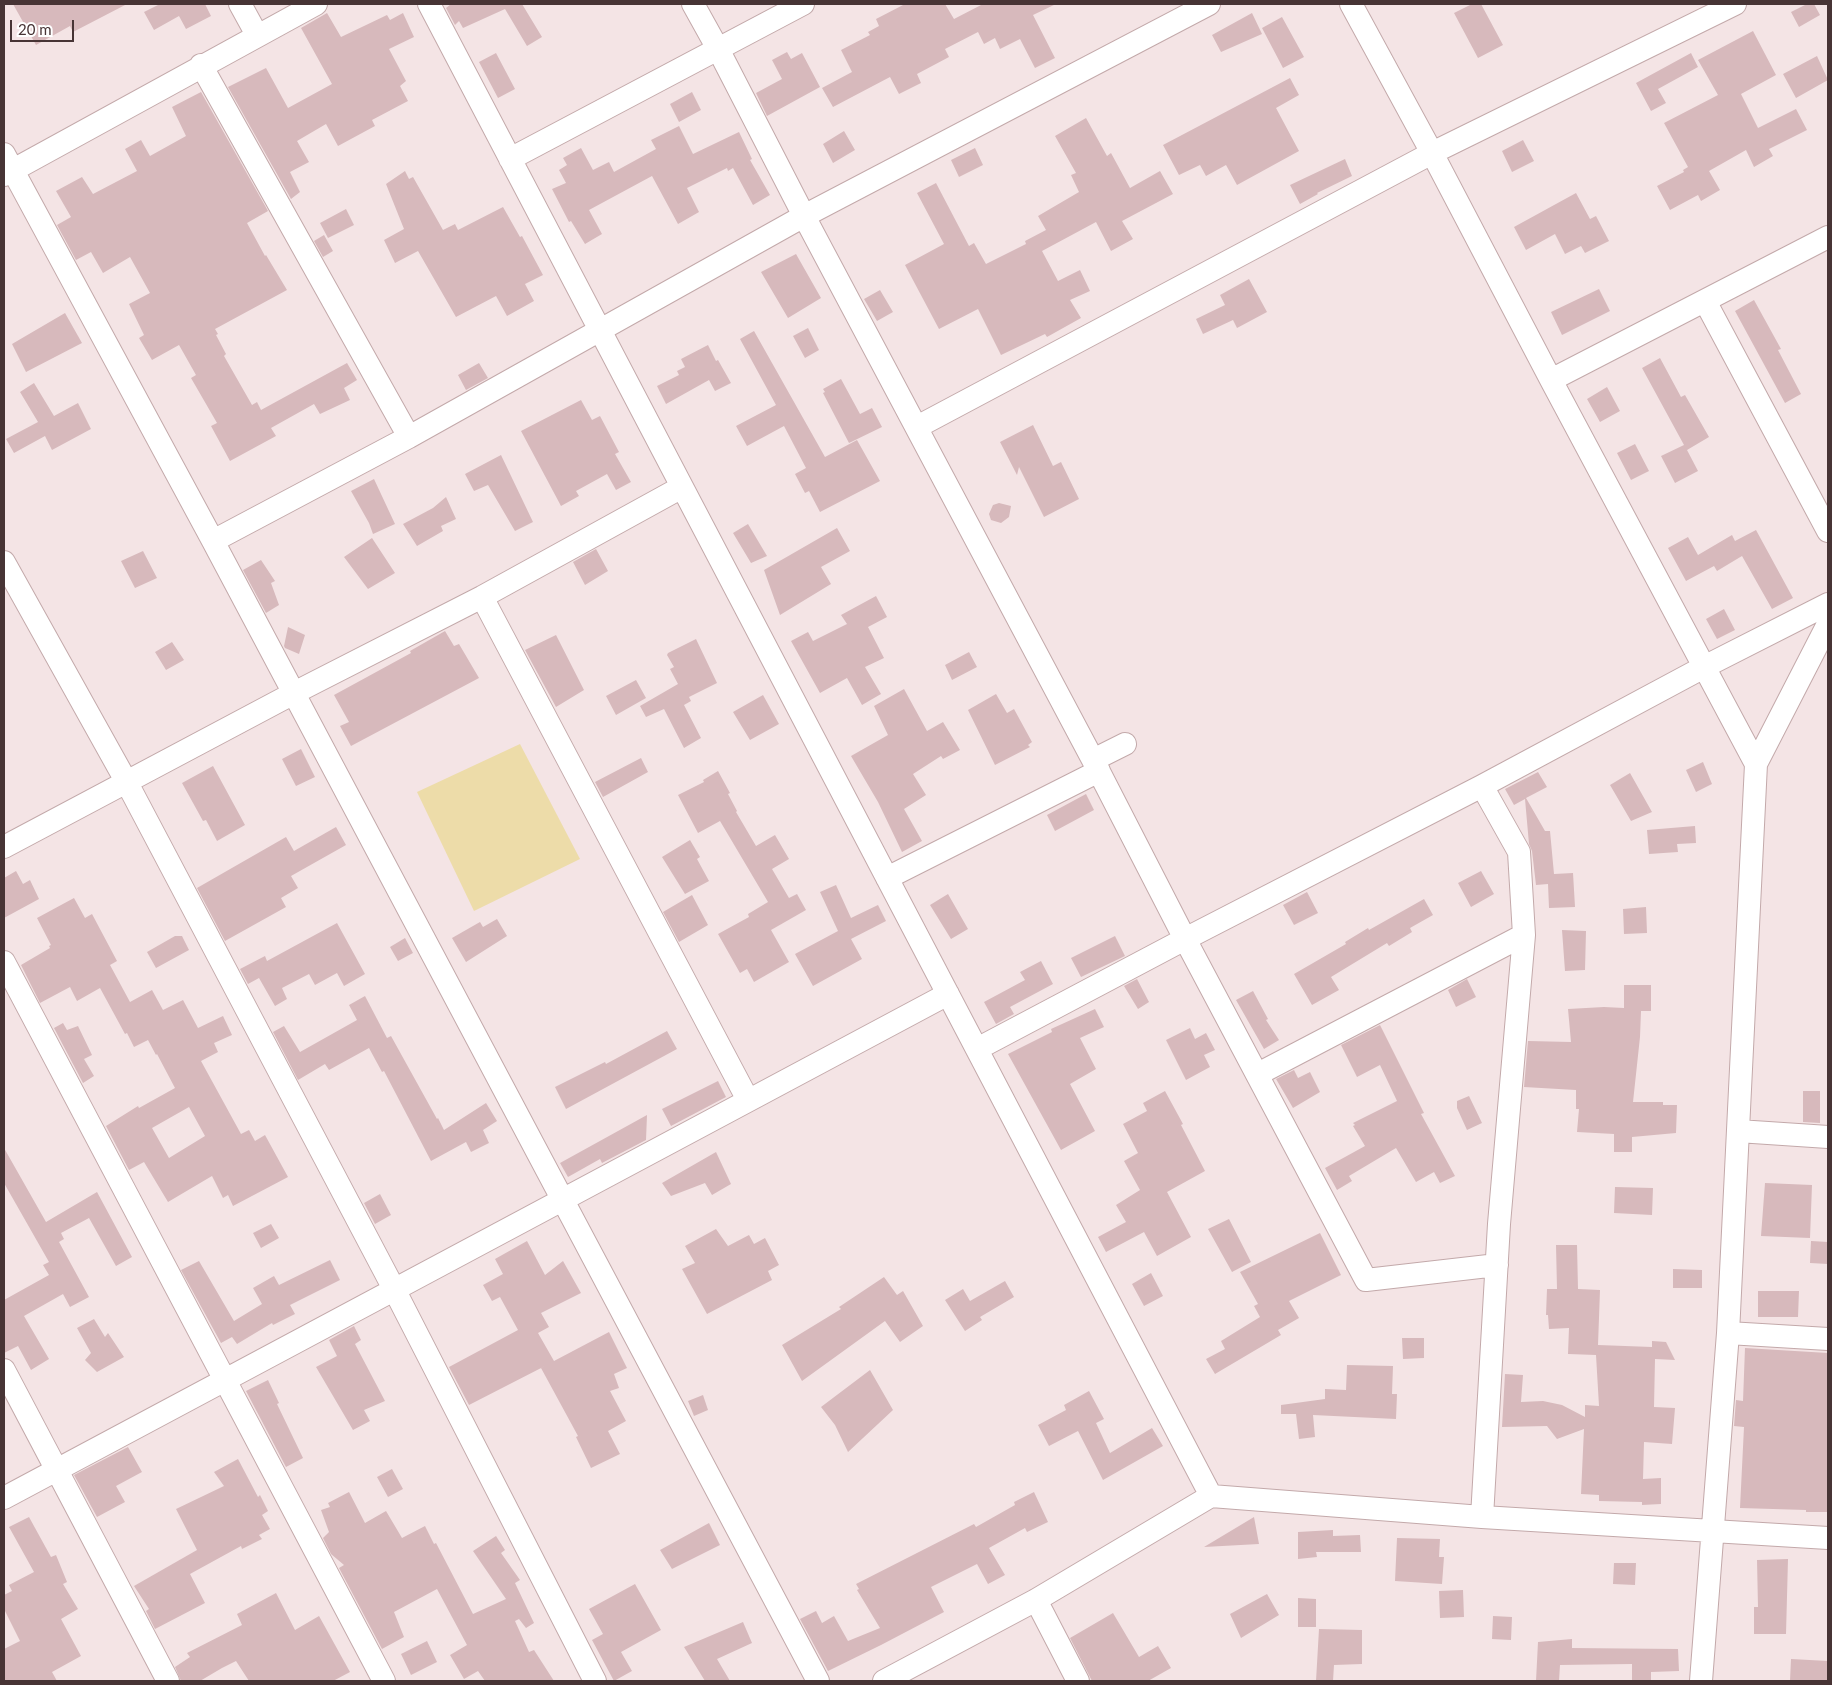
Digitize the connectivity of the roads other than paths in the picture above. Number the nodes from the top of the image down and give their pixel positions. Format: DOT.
graph roads {
  1 [pos="240,4"];
  2 [pos="316,4"];
  3 [pos="429,4"];
  4 [pos="693,4"];
  5 [pos="803,4"];
  6 [pos="1210,4"];
  7 [pos="1351,4"];
  8 [pos="1735,4"];
  9 [pos="257,36"];
  10 [pos="718,49"];
  11 [pos="201,66"];
  12 [pos="1432,153"];
  13 [pos="510,159"];
  14 [pos="7,166"];
  15 [pos="804,216"];
  16 [pos="1828,237"];
  17 [pos="1705,301"];
  18 [pos="600,330"];
  19 [pos="1551,380"];
  20 [pos="917,427"];
  21 [pos="409,437"];
  22 [pos="682,487"];
  23 [pos="1828,531"];
  24 [pos="213,541"];
  25 [pos="4,562"];
  26 [pos="482,597"];
  27 [pos="1828,604"];
  28 [pos="1828,624"];
  29 [pos="1704,667"];
  30 [pos="294,693"];
  31 [pos="1125,744"];
  32 [pos="1756,764"];
  33 [pos="1096,766"];
  34 [pos="126,781"];
  35 [pos="1482,786"];
  36 [pos="4,847"];
  37 [pos="887,878"];
  38 [pos="1524,935"];
  39 [pos="1185,939"];
  40 [pos="4,962"];
  41 [pos="948,994"];
  42 [pos="977,1049"];
  43 [pos="1258,1074"];
  44 [pos="748,1100"];
  45 [pos="1738,1131"];
  46 [pos="1828,1137"];
  47 [pos="563,1199"];
  48 [pos="1497,1265"];
  49 [pos="394,1289"];
  50 [pos="1728,1333"];
  51 [pos="1828,1339"];
  52 [pos="4,1370"];
  53 [pos="225,1380"];
  54 [pos="56,1470"];
  55 [pos="1211,1496"];
  56 [pos="4,1498"];
  57 [pos="1482,1517"];
  58 [pos="1711,1531"];
  59 [pos="1828,1538"];
  60 [pos="1036,1600"];
  61 [pos="168,1681"];
  62 [pos="384,1681"];
  63 [pos="595,1681"];
  64 [pos="818,1681"];
  65 [pos="884,1681"];
  66 [pos="1078,1681"];
  67 [pos="1701,1681"];
  1 -- 9 [label="street"];
  2 -- 9 [label="street"];
  3 -- 13 [label="street"];
  4 -- 10 [label="street"];
  5 -- 10 [label="street"];
  6 -- 15 [label="street"];
  7 -- 12 [label="street"];
  8 -- 12 [label="street"];
  9 -- 11 [label="street"];
  10 -- 13 [label="street"];
  10 -- 15 [label="street"];
  11 -- 14 [label="street"];
  11 -- 21 [label="street"];
  12 -- 19 [label="street"];
  12 -- 20 [label="street"];
  13 -- 18 [label="street"];
  14 -- 24 [label="street"];
  15 -- 18 [label="street"];
  15 -- 20 [label="street"];
  16 -- 17 [label="street"];
  17 -- 19 [label="street"];
  17 -- 23 [label="street"];
  18 -- 21 [label="street"];
  18 -- 22 [label="street"];
  19 -- 29 [label="street"];
  20 -- 33 [label="street"];
  21 -- 24 [label="street"];
  22 -- 26 [label="street"];
  22 -- 37 [label="street"];
  24 -- 30 [label="street"];
  25 -- 34 [label="street"];
  26 -- 30 [label="street"];
  26 -- 44 [label="street"];
  27 -- 29 [label="street"];
  28 -- 32 [label="street"];
  29 -- 32 [label="street"];
  29 -- 35 [label="street"];
  30 -- 34 [label="street"];
  30 -- 47 [label="street"];
  31 -- 33 [label="street"];
  32 -- 45 [label="street"];
  33 -- 37 [label="street"];
  33 -- 39 [label="street"];
  34 -- 36 [label="street"];
  34 -- 49 [label="street"];
  35 -- 38 [label="street"];
  35 -- 39 [label="street"];
  37 -- 41 [label="street"];
  38 -- 43 [label="street"];
  38 -- 48 [label="street"];
  39 -- 42 [label="street"];
  39 -- 43 [label="street"];
  40 -- 53 [label="street"];
  41 -- 42 [label="street"];
  41 -- 44 [label="street"];
  42 -- 55 [label="street"];
  43 -- 48 [label="street"];
  44 -- 47 [label="street"];
  45 -- 46 [label="street"];
  45 -- 50 [label="street"];
  47 -- 49 [label="street"];
  47 -- 64 [label="street"];
  48 -- 57 [label="street"];
  49 -- 53 [label="street"];
  49 -- 63 [label="street"];
  50 -- 51 [label="street"];
  50 -- 58 [label="street"];
  52 -- 54 [label="street"];
  53 -- 54 [label="street"];
  53 -- 62 [label="street"];
  54 -- 56 [label="street"];
  54 -- 61 [label="street"];
  55 -- 57 [label="street"];
  55 -- 60 [label="street"];
  57 -- 58 [label="street"];
  58 -- 59 [label="street"];
  58 -- 67 [label="street"];
  60 -- 65 [label="street"];
  60 -- 66 [label="street"];
}
